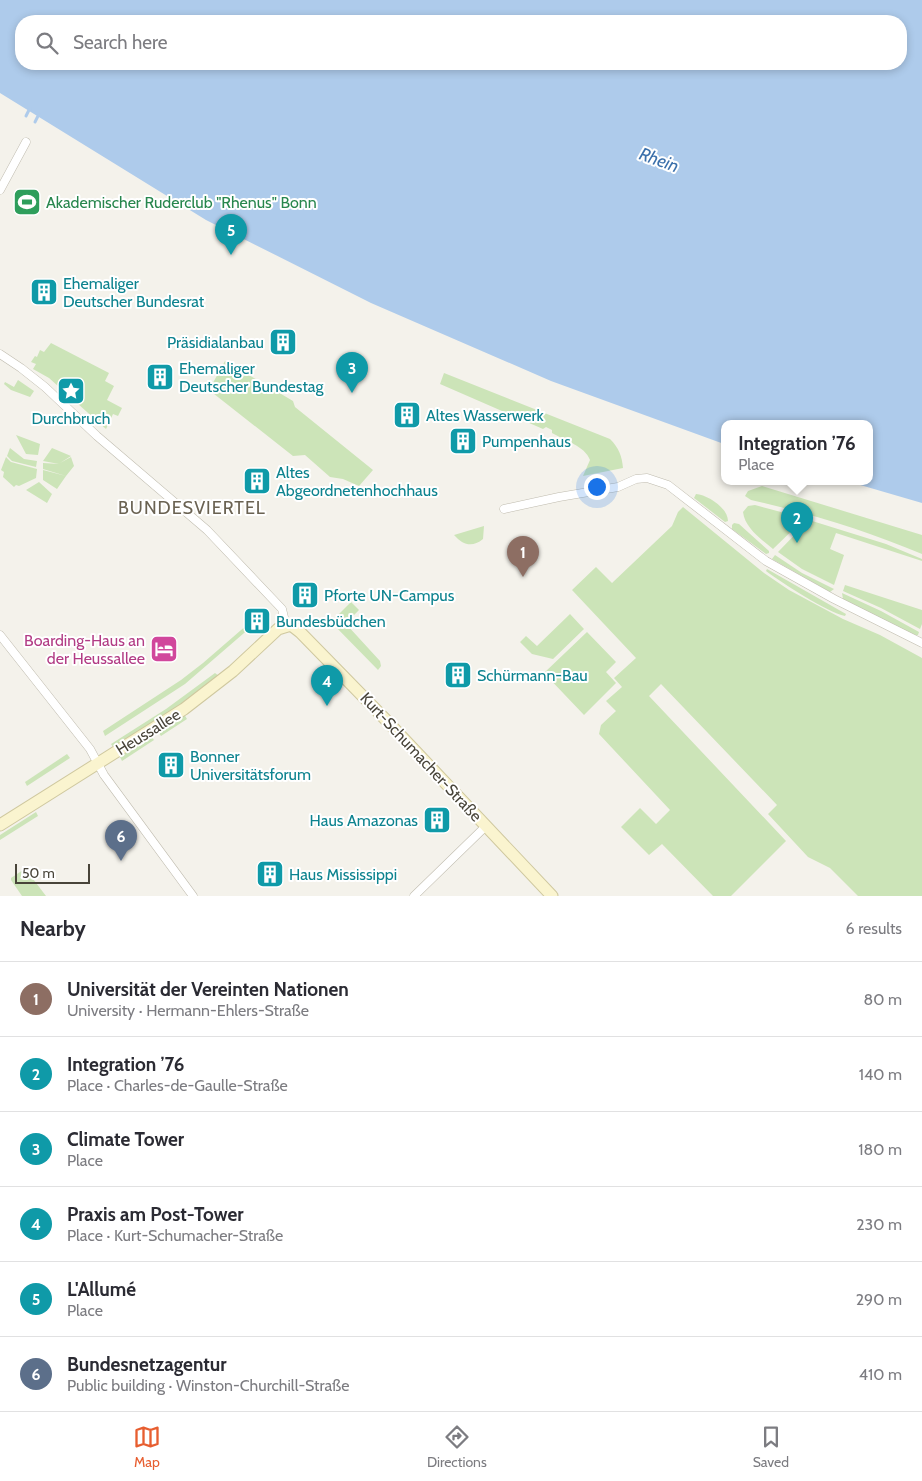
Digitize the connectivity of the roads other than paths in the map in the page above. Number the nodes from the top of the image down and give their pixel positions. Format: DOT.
graph roads {
  1 [pos="26,142"];
  2 [pos="0,190"];
  3 [pos="0,354"];
  4 [pos="504,508"];
  5 [pos="286,626"];
  6 [pos="0,635"];
  7 [pos="922,643"];
  8 [pos="97,763"];
  9 [pos="0,825"];
  10 [pos="486,826"];
  11 [pos="193,896"];
  12 [pos="414,896"];
  13 [pos="552,896"];
  1 -- 2 [label="street"];
  3 -- 5 [label="street"];
  4 -- 7 [label="street"];
  5 -- 8 [label="street, Heussallee"];
  5 -- 10 [label="street, Kurt-Schumacher-Straße"];
  6 -- 8 [label="street"];
  8 -- 9 [label="street, Heussallee"];
  8 -- 11 [label="street"];
  10 -- 12 [label="street"];
  10 -- 13 [label="street, Kurt-Schumacher-Straße"];
}
